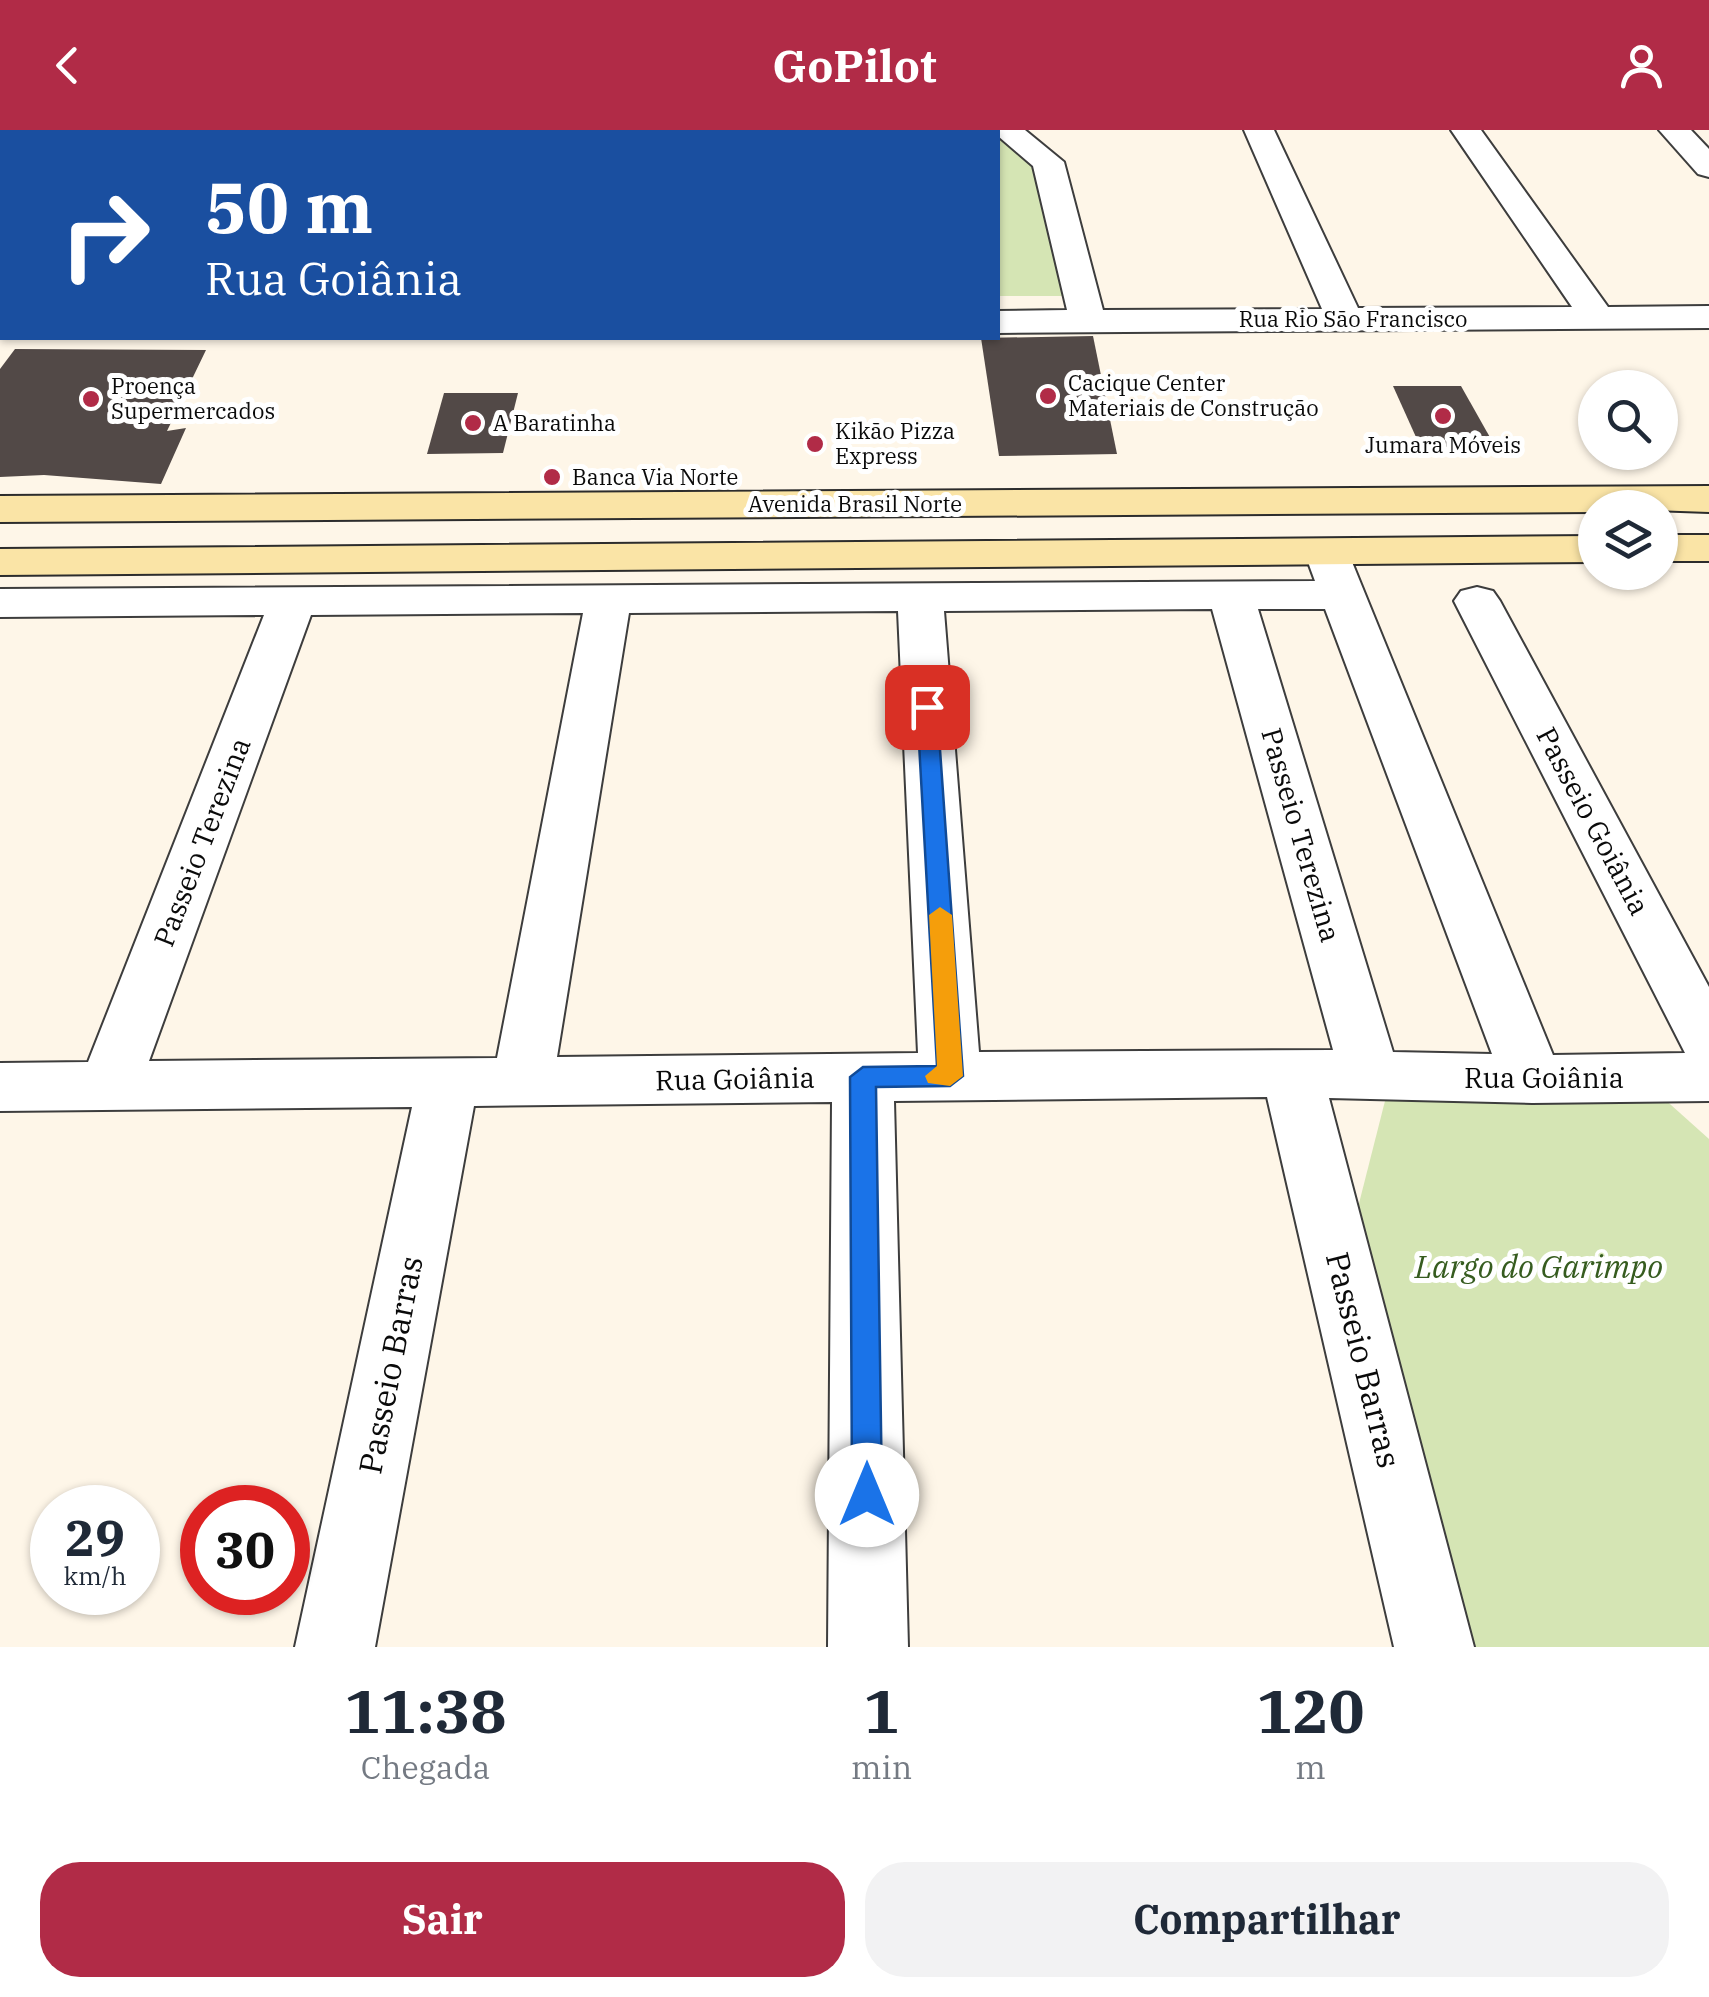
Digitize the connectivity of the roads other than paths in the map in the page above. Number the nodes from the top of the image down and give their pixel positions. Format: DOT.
graph roads {
  1 [pos="1006,130"];
  2 [pos="1259,130"];
  3 [pos="1466,130"];
  4 [pos="1674,130"];
  5 [pos="1709,168"];
  6 [pos="1709,317"];
  7 [pos="1598,318"];
  8 [pos="1345,320"];
  9 [pos="1088,321"];
  10 [pos="1000,322"];
  11 [pos="1709,499"];
  12 [pos="0,509"];
  13 [pos="1678,548"];
  14 [pos="1709,548"];
  15 [pos="1578,550"];
  16 [pos="0,562"];
  17 [pos="1334,572"];
  18 [pos="1231,595"];
  19 [pos="920,596"];
  20 [pos="610,597"];
  21 [pos="294,598"];
  22 [pos="1477,600"];
  23 [pos="0,603"];
  24 [pos="1709,1042"];
  25 [pos="1292,1073"];
  26 [pos="1370,1075"];
  27 [pos="950,1076"];
  28 [pos="863,1077"];
  29 [pos="1709,1077"];
  30 [pos="1532,1079"];
  31 [pos="523,1081"];
  32 [pos="448,1082"];
  33 [pos="109,1086"];
  34 [pos="4,1097"];
  35 [pos="335,1647"];
  36 [pos="868,1647"];
  37 [pos="1434,1647"];
  1 -- 9 [label="street"];
  2 -- 8 [label="street"];
  3 -- 7 [label="street"];
  4 -- 5 [label="street"];
  6 -- 7 [label="street, Rua Rio São Francisco"];
  7 -- 8 [label="street, Rua Rio São Francisco"];
  8 -- 9 [label="street, Rua Rio São Francisco"];
  9 -- 10 [label="street, Rua Rio São Francisco"];
  11 -- 12 [label="main road, Avenida Brasil Norte"];
  13 -- 14 [label="main road"];
  15 -- 17 [label="main road, Avenida Brasil Norte"];
  16 -- 17 [label="main road, Avenida Brasil Norte"];
  17 -- 18 [label="street"];
  17 -- 30 [label="street"];
  18 -- 19 [label="street"];
  18 -- 26 [label="street, Passeio Terezina"];
  19 -- 20 [label="street"];
  19 -- 27 [label="street"];
  20 -- 21 [label="street"];
  20 -- 31 [label="street"];
  21 -- 23 [label="street"];
  21 -- 33 [label="street, Passeio Terezina"];
  22 -- 24 [label="street, Passeio Goiânia"];
  25 -- 26 [label="street, Rua Goiânia"];
  25 -- 27 [label="street, Rua Goiânia"];
  25 -- 37 [label="street, Passeio Barras"];
  26 -- 30 [label="street, Rua Goiânia"];
  27 -- 28 [label="street, Rua Goiânia"];
  28 -- 31 [label="street, Rua Goiânia"];
  28 -- 36 [label="street"];
  29 -- 30 [label="street, Rua Goiânia"];
  31 -- 32 [label="street, Rua Goiânia"];
  32 -- 33 [label="street, Rua Goiânia"];
  32 -- 35 [label="street, Passeio Barras"];
  33 -- 34 [label="street, Rua Goiânia"];
}
